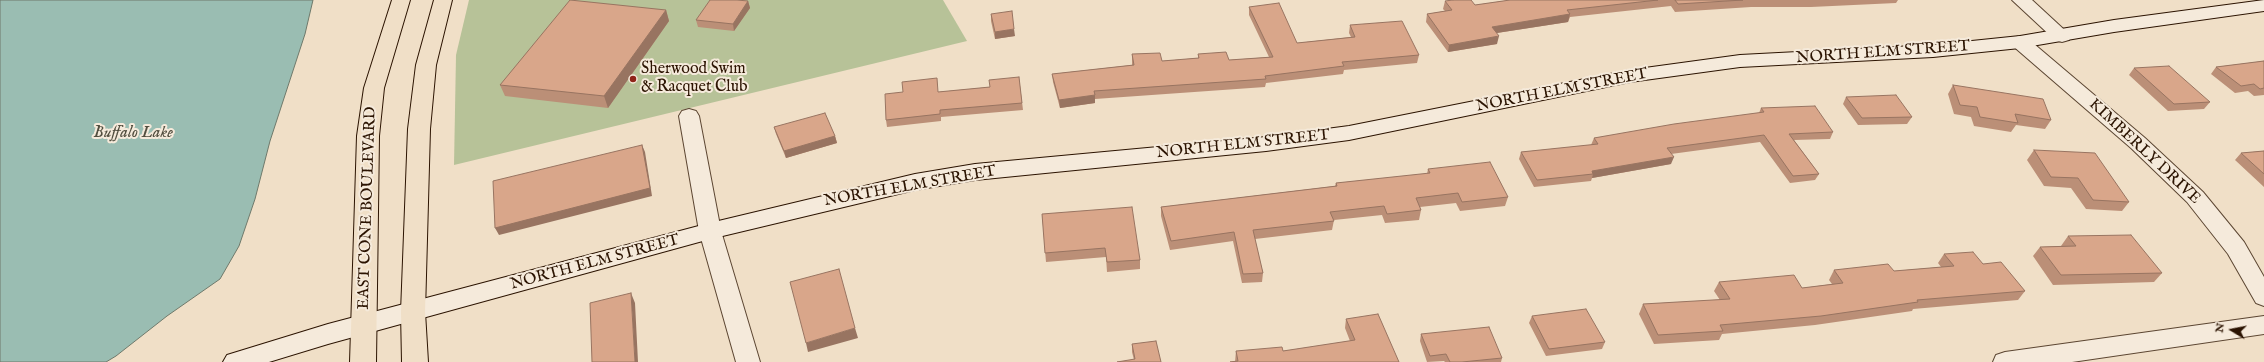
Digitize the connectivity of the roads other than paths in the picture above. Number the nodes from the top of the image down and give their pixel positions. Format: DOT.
graph roads {
  1 [pos="401,0"];
  2 [pos="443,0"];
  3 [pos="2022,0"];
  4 [pos="2264,5"];
  5 [pos="2062,36"];
  6 [pos="2020,42"];
  7 [pos="689,116"];
  8 [pos="710,231"];
  9 [pos="2264,297"];
  10 [pos="413,312"];
  11 [pos="363,325"];
  12 [pos="2264,325"];
  13 [pos="236,362"];
  14 [pos="363,362"];
  15 [pos="415,362"];
  16 [pos="748,362"];
  17 [pos="2005,362"];
  1 -- 11 [label="main road, EAST CONE BOULEVARD"];
  2 -- 10 [label="main road"];
  3 -- 5 [label="street"];
  4 -- 5 [label="main road, NORTH ELM STREET"];
  5 -- 6 [label="main road, NORTH ELM STREET"];
  6 -- 8 [label="main road, NORTH ELM STREET"];
  6 -- 9 [label="street, KIMBERLY DRIVE"];
  7 -- 8 [label="street"];
  8 -- 10 [label="main road, NORTH ELM STREET"];
  8 -- 16 [label="street"];
  10 -- 11 [label="main road, NORTH ELM STREET"];
  10 -- 15 [label="main road"];
  11 -- 13 [label="main road, NORTH ELM STREET"];
  11 -- 14 [label="main road, EAST CONE BOULEVARD"];
  12 -- 17 [label="street"];
}
